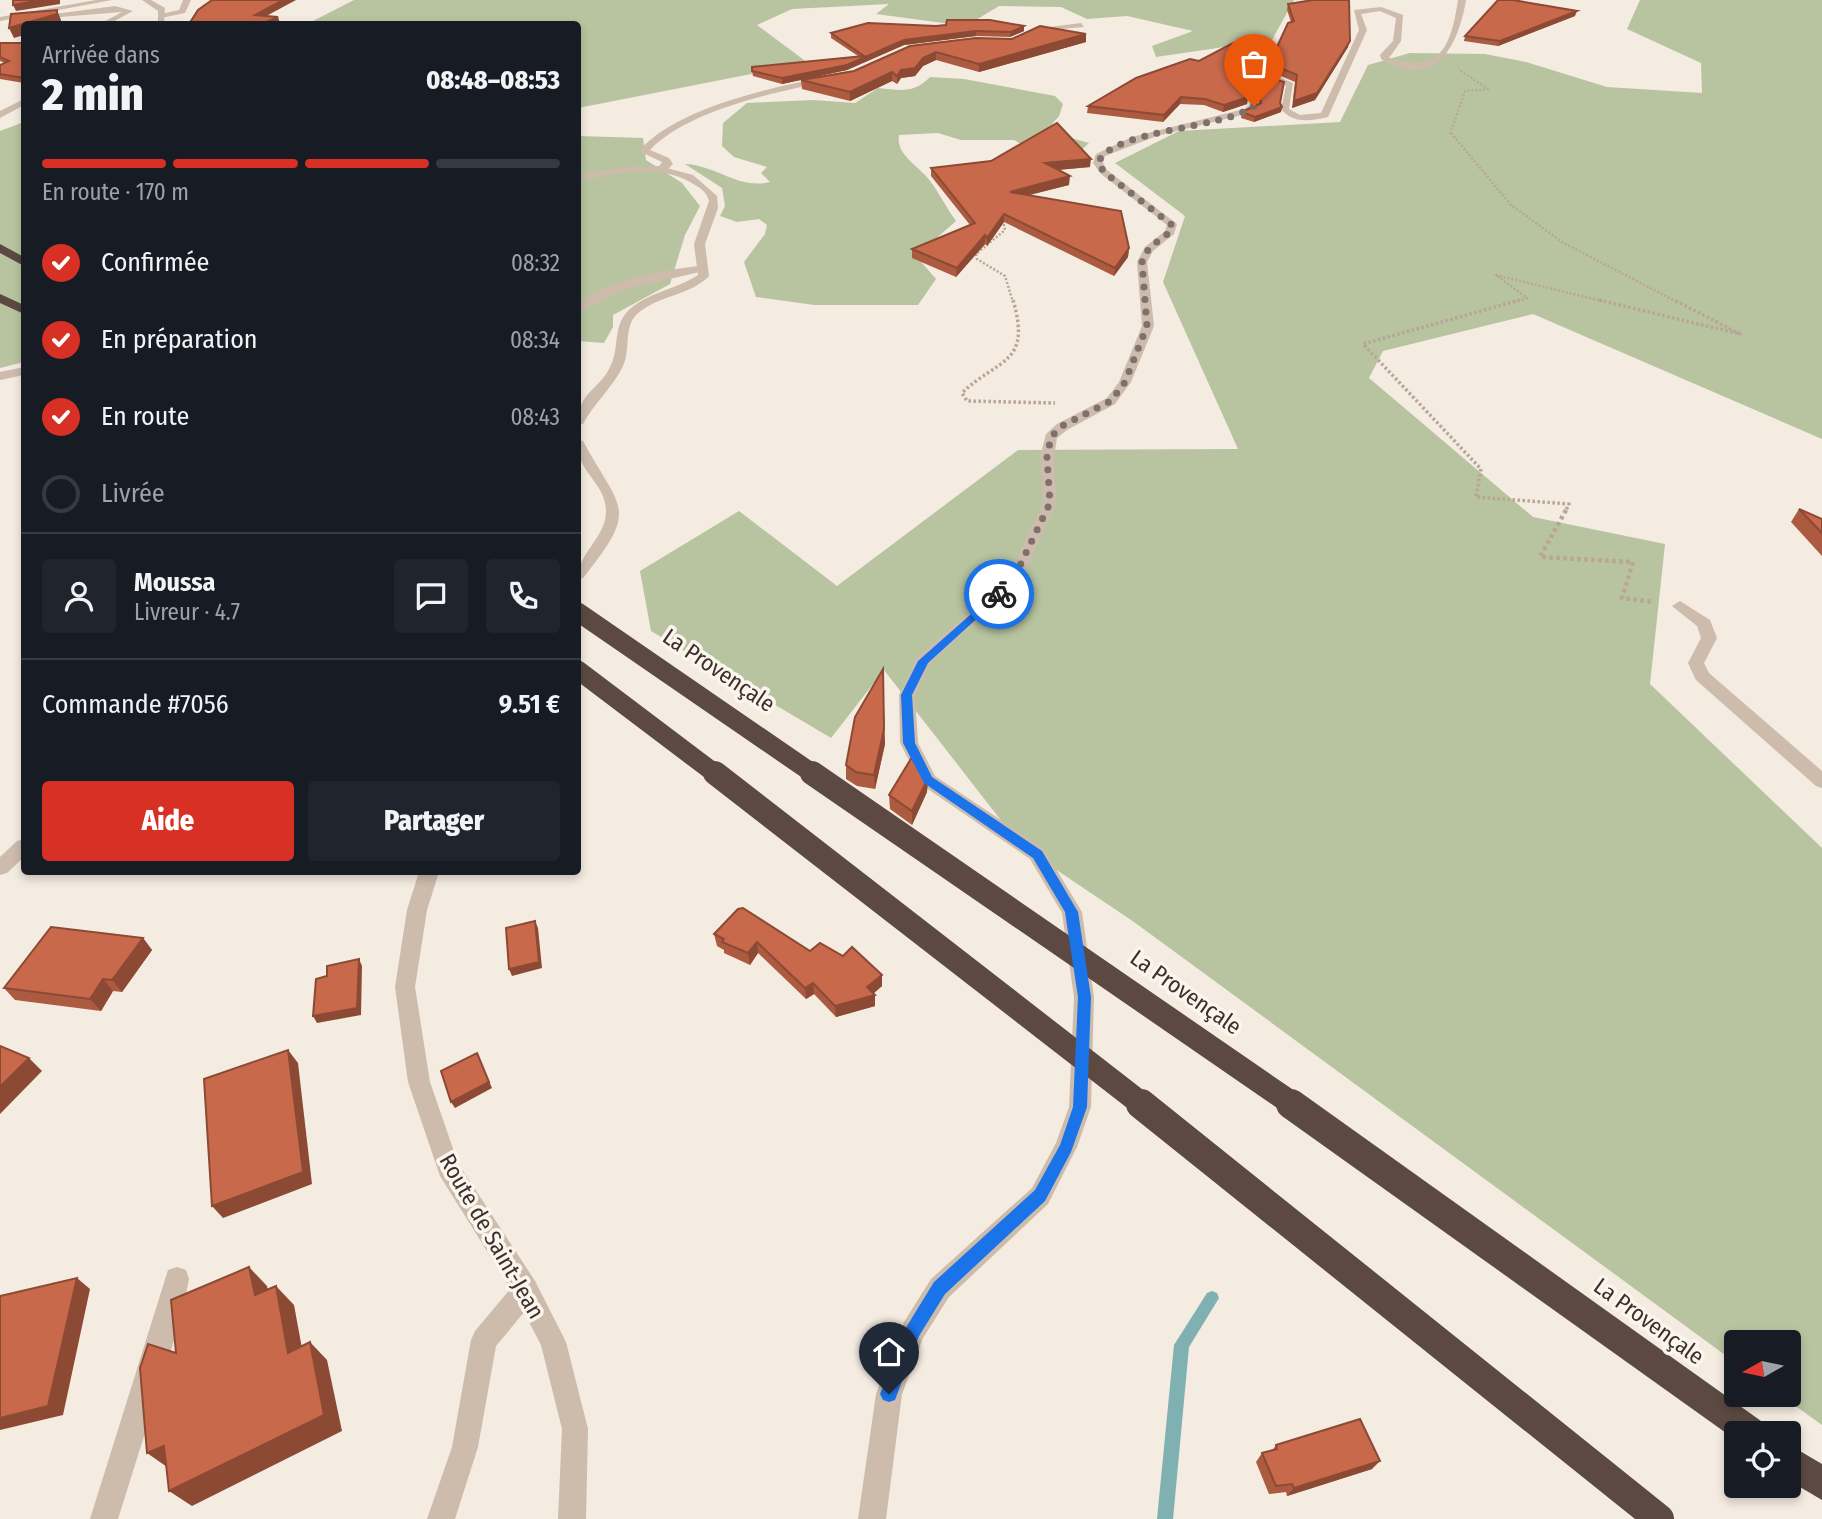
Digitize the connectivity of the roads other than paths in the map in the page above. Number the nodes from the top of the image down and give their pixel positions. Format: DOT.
graph roads {
  1 [pos="108,0"];
  2 [pos="146,0"];
  3 [pos="187,0"];
  4 [pos="1462,0"];
  5 [pos="164,16"];
  6 [pos="2,18"];
  7 [pos="109,21"];
  8 [pos="162,21"];
  9 [pos="1081,25"];
  10 [pos="1073,32"];
  11 [pos="833,78"];
  12 [pos="21,104"];
  13 [pos="0,115"];
  14 [pos="662,170"];
  15 [pos="581,178"];
  16 [pos="0,248"];
  17 [pos="21,260"];
  18 [pos="704,268"];
  19 [pos="0,298"];
  20 [pos="581,307"];
  21 [pos="21,308"];
  22 [pos="21,372"];
  23 [pos="0,376"];
  24 [pos="581,417"];
  25 [pos="581,456"];
  26 [pos="581,571"];
  27 [pos="1680,606"];
  28 [pos="581,614"];
  29 [pos="581,672"];
  30 [pos="1822,781"];
  31 [pos="21,849"];
  32 [pos="0,868"];
  33 [pos="428,875"];
  34 [pos="177,1279"];
  35 [pos="526,1290"];
  36 [pos="1735,1421"];
  37 [pos="1801,1469"];
  38 [pos="1822,1484"];
  39 [pos="104,1519"];
  40 [pos="441,1519"];
  41 [pos="572,1519"];
  42 [pos="872,1519"];
  43 [pos="1660,1519"];
  1 -- 6 [label="street"];
  2 -- 5 [label="street"];
  3 -- 5 [label="street"];
  4 -- 42 [label="street"];
  5 -- 8 [label="street"];
  6 -- 7 [label="street"];
  9 -- 10 [label="street"];
  11 -- 14 [label="street"];
  12 -- 13 [label="street"];
  14 -- 15 [label="street"];
  14 -- 18 [label="street"];
  16 -- 17 [label="highway"];
  18 -- 20 [label="street"];
  18 -- 24 [label="street"];
  19 -- 21 [label="highway"];
  22 -- 23 [label="street"];
  25 -- 26 [label="street"];
  27 -- 30 [label="street"];
  28 -- 36 [label="highway, La Provençale, bridge"];
  29 -- 43 [label="highway, bridge"];
  31 -- 32 [label="street"];
  33 -- 35 [label="street, Route de Saint-Jean"];
  34 -- 39 [label="street"];
  35 -- 40 [label="street"];
  35 -- 41 [label="street, Route de Saint-Jean"];
  37 -- 38 [label="highway"];
}
